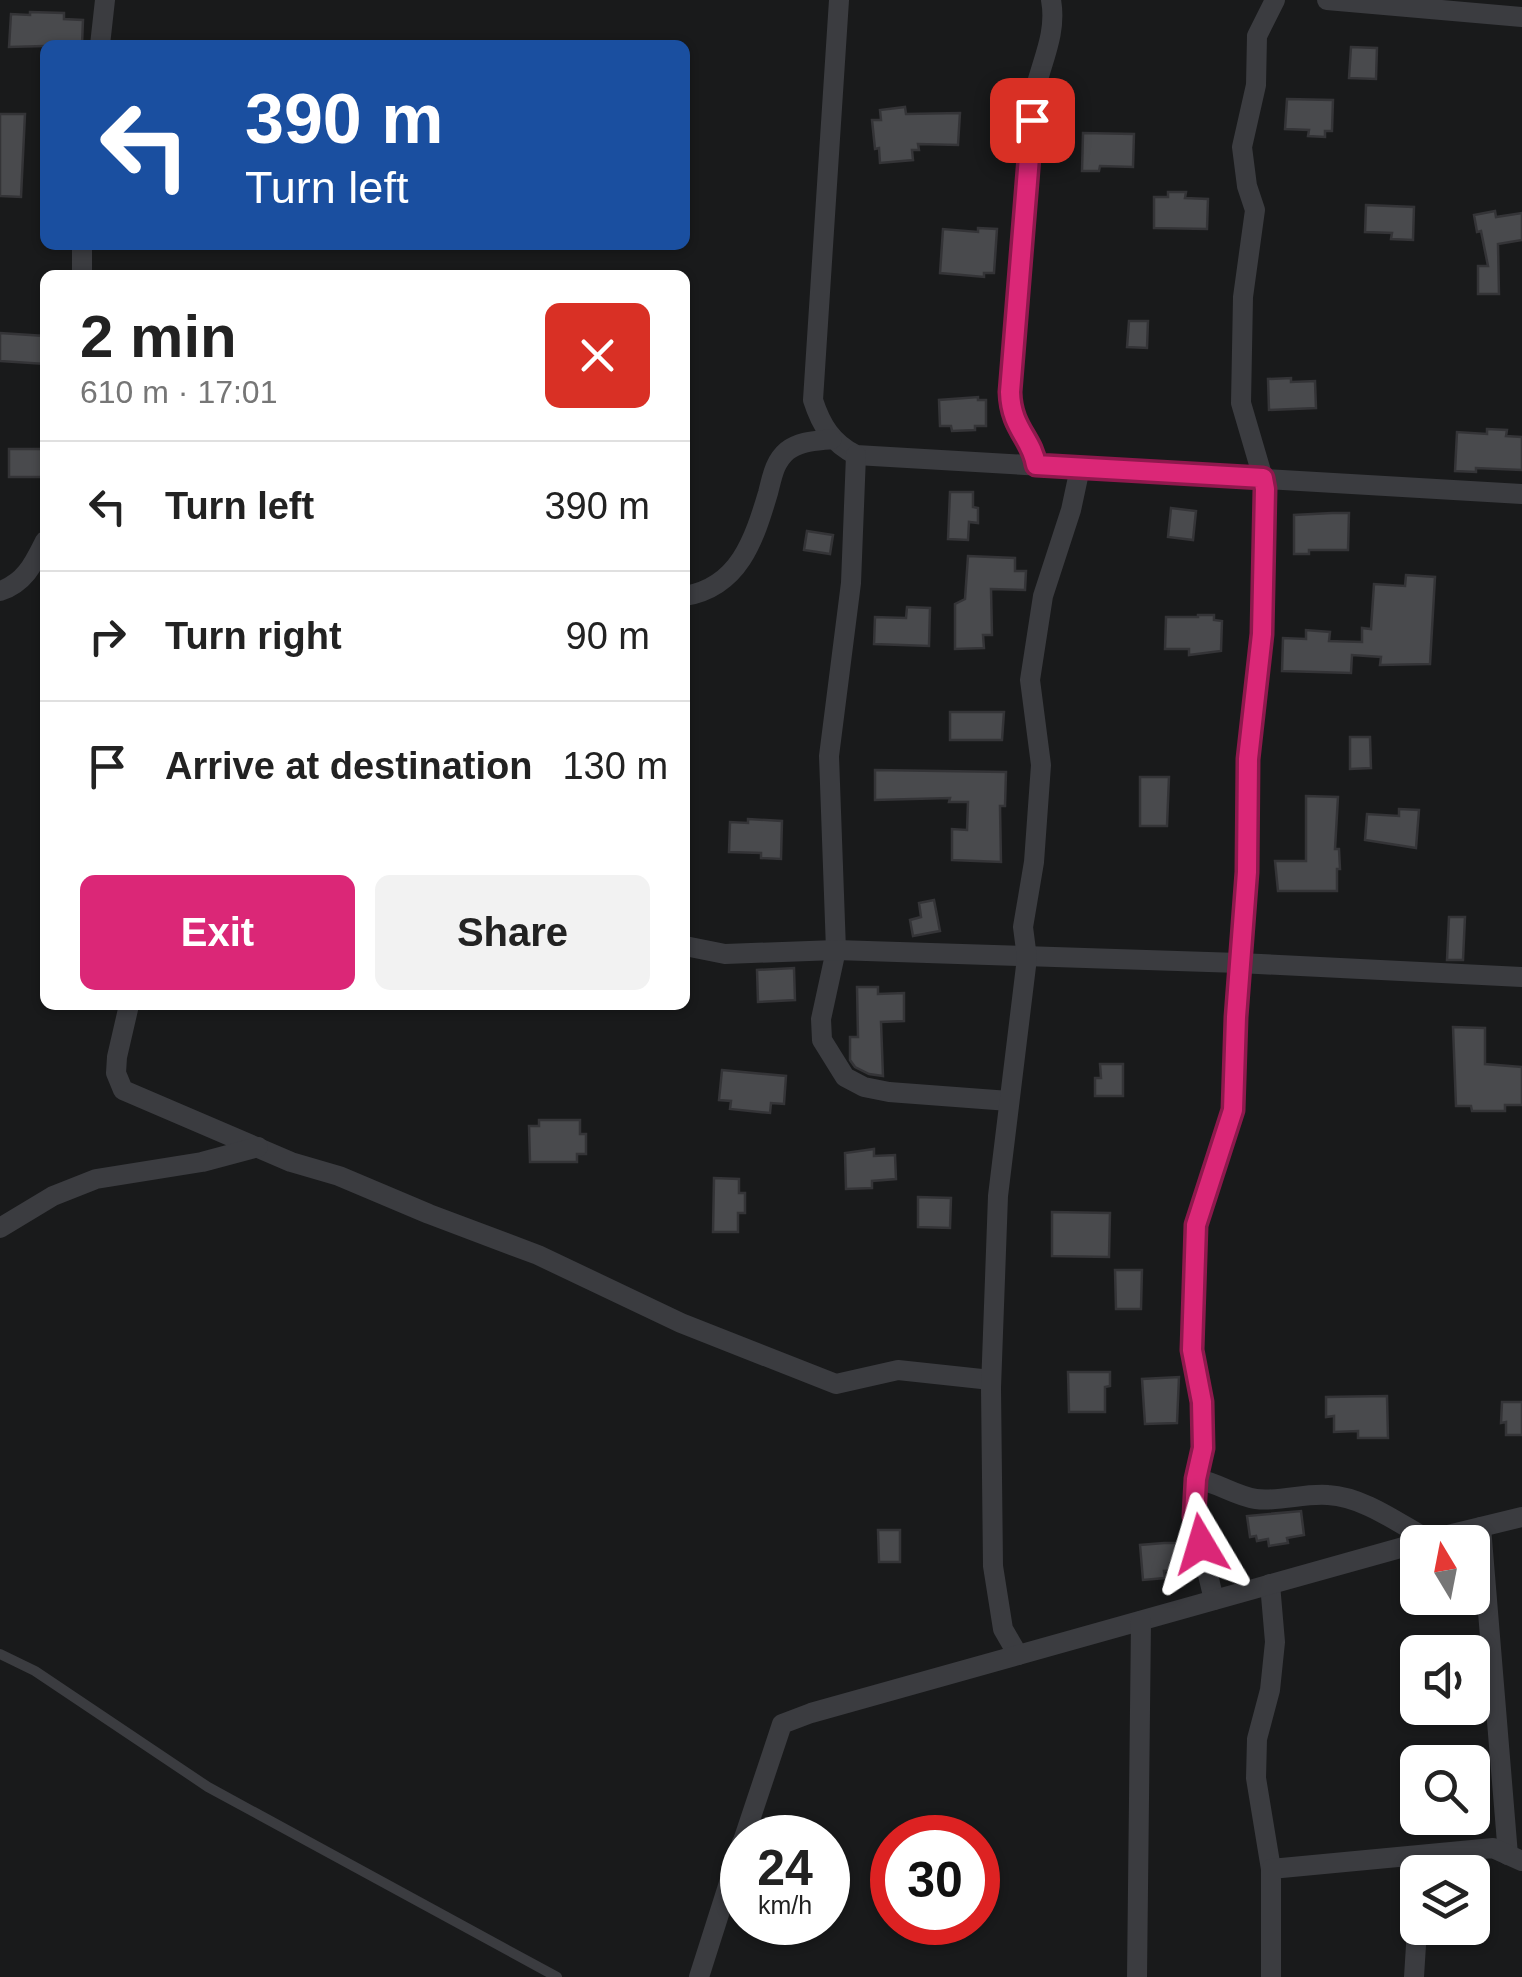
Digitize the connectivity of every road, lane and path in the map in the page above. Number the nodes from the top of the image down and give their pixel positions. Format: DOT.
graph roads {
  1 [pos="105,0"];
  2 [pos="839,0"];
  3 [pos="1051,0"];
  4 [pos="1275,0"];
  5 [pos="1327,0"];
  6 [pos="1498,8"];
  7 [pos="1522,17"];
  8 [pos="101,40"];
  9 [pos="832,439"];
  10 [pos="856,455"];
  11 [pos="1036,465"];
  12 [pos="1080,468"];
  13 [pos="1263,478"];
  14 [pos="1522,494"];
  15 [pos="40,551"];
  16 [pos="0,591"];
  17 [pos="690,594"];
  18 [pos="690,947"];
  19 [pos="836,950"];
  20 [pos="1026,958"];
  21 [pos="1240,963"];
  22 [pos="1522,978"];
  23 [pos="128,1010"];
  24 [pos="1009,1101"];
  25 [pos="258,1147"];
  26 [pos="0,1228"];
  27 [pos="992,1380"];
  28 [pos="1196,1479"];
  29 [pos="1522,1517"];
  30 [pos="1489,1525"];
  31 [pos="1400,1527"];
  32 [pos="1400,1548"];
  33 [pos="1270,1584"];
  34 [pos="1214,1600"];
  35 [pos="1490,1615"];
  36 [pos="1141,1620"];
  37 [pos="0,1654"];
  38 [pos="1018,1655"];
  39 [pos="751,1815"];
  40 [pos="1460,1855"];
  41 [pos="1515,1858"];
  42 [pos="1400,1864"];
  43 [pos="1270,1869"];
  44 [pos="720,1910"];
  45 [pos="1416,1945"];
  46 [pos="557,1977"];
  47 [pos="698,1977"];
  48 [pos="1137,1977"];
  49 [pos="1270,1977"];
  50 [pos="1414,1977"];
  1 -- 8 [label="street"];
  2 -- 9 [label="street"];
  3 -- 11 [label="street"];
  4 -- 13 [label="street"];
  5 -- 6 [label="street"];
  6 -- 7 [label="street"];
  9 -- 10 [label="street"];
  9 -- 17 [label="street"];
  10 -- 11 [label="street"];
  10 -- 19 [label="street"];
  11 -- 12 [label="street"];
  12 -- 13 [label="street"];
  12 -- 20 [label="street"];
  13 -- 14 [label="street"];
  13 -- 21 [label="street"];
  15 -- 16 [label="street"];
  18 -- 19 [label="street"];
  19 -- 20 [label="street"];
  19 -- 24 [label="street"];
  20 -- 21 [label="street"];
  20 -- 24 [label="street"];
  21 -- 22 [label="street"];
  21 -- 28 [label="street"];
  23 -- 25 [label="street"];
  24 -- 27 [label="street"];
  25 -- 26 [label="street"];
  25 -- 27 [label="street"];
  27 -- 38 [label="street"];
  28 -- 31 [label="street"];
  28 -- 34 [label="street"];
  29 -- 30 [label="street"];
  32 -- 33 [label="street"];
  33 -- 34 [label="street"];
  33 -- 43 [label="street"];
  34 -- 36 [label="street"];
  35 -- 41 [label="street"];
  36 -- 38 [label="street"];
  36 -- 48 [label="street"];
  37 -- 46 [label="lane"];
  38 -- 39 [label="street"];
  40 -- 41 [label="street"];
  42 -- 43 [label="street"];
  43 -- 49 [label="street"];
  44 -- 47 [label="street"];
  45 -- 50 [label="street"];
}
